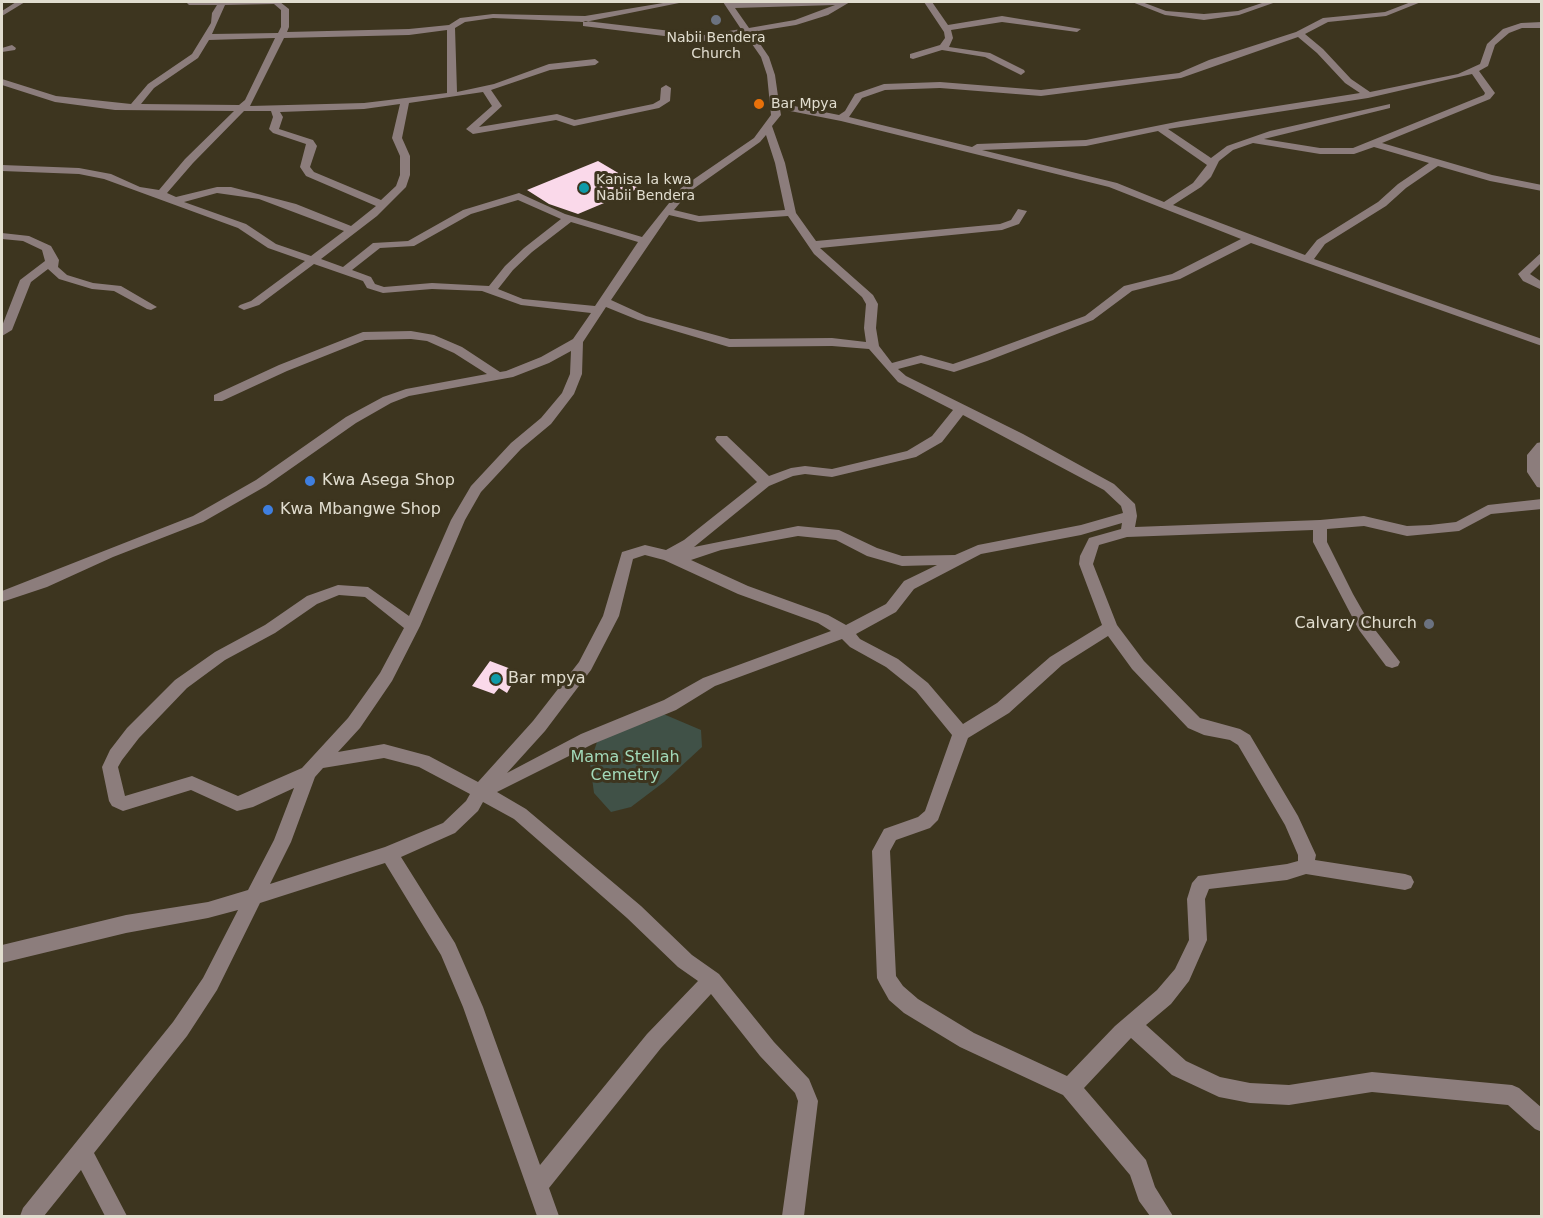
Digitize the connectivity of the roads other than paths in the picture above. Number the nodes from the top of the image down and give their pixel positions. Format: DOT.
graph roads {
  1 [pos="21,2"];
  2 [pos="276,2"];
  3 [pos="295,2"];
  4 [pos="680,2"];
  5 [pos="847,2"];
  6 [pos="928,2"];
  7 [pos="1136,2"];
  8 [pos="1272,2"];
  9 [pos="1393,2"];
  10 [pos="189,3"];
  11 [pos="1414,3"];
  12 [pos="222,4"];
  13 [pos="729,4"];
  14 [pos="2,14"];
  15 [pos="578,20"];
  16 [pos="1542,25"];
  17 [pos="451,27"];
  18 [pos="945,28"];
  19 [pos="1077,29"];
  20 [pos="750,32"];
  21 [pos="1299,34"];
  22 [pos="282,36"];
  23 [pos="207,37"];
  24 [pos="944,47"];
  25 [pos="12,48"];
  26 [pos="2,50"];
  27 [pos="913,56"];
  28 [pos="595,62"];
  29 [pos="1021,72"];
  30 [pos="1475,72"];
  31 [pos="2,82"];
  32 [pos="666,88"];
  33 [pos="486,89"];
  34 [pos="452,95"];
  35 [pos="1368,95"];
  36 [pos="405,101"];
  37 [pos="775,105"];
  38 [pos="244,106"];
  39 [pos="1387,106"];
  40 [pos="134,107"];
  41 [pos="274,108"];
  42 [pos="841,118"];
  43 [pos="768,127"];
  44 [pos="1161,129"];
  45 [pos="1251,140"];
  46 [pos="1372,143"];
  47 [pos="953,147"];
  48 [pos="1437,162"];
  49 [pos="1213,164"];
  50 [pos="2,168"];
  51 [pos="1542,188"];
  52 [pos="161,194"];
  53 [pos="174,201"];
  54 [pos="383,205"];
  55 [pos="1166,205"];
  56 [pos="667,211"];
  57 [pos="1022,211"];
  58 [pos="791,213"];
  59 [pos="568,219"];
  60 [pos="352,230"];
  61 [pos="2,236"];
  62 [pos="1250,239"];
  63 [pos="645,242"];
  64 [pos="813,245"];
  65 [pos="1542,255"];
  66 [pos="53,260"];
  67 [pos="1307,260"];
  68 [pos="311,261"];
  69 [pos="343,272"];
  70 [pos="1542,287"];
  71 [pos="492,290"];
  72 [pos="603,306"];
  73 [pos="151,307"];
  74 [pos="244,307"];
  75 [pos="2,333"];
  76 [pos="576,342"];
  77 [pos="1542,343"];
  78 [pos="873,346"];
  79 [pos="889,368"];
  80 [pos="498,376"];
  81 [pos="218,398"];
  82 [pos="960,411"];
  83 [pos="722,439"];
  84 [pos="1542,446"];
  85 [pos="764,483"];
  86 [pos="1542,484"];
  87 [pos="1542,504"];
  88 [pos="1130,516"];
  89 [pos="1320,525"];
  90 [pos="1127,532"];
  91 [pos="962,558"];
  92 [pos="674,559"];
  93 [pos="2,597"];
  94 [pos="412,626"];
  95 [pos="1110,627"];
  96 [pos="844,631"];
  97 [pos="1392,662"];
  98 [pos="961,734"];
  99 [pos="313,767"];
  100 [pos="480,791"];
  101 [pos="389,854"];
  102 [pos="1306,866"];
  103 [pos="1405,882"];
  104 [pos="254,897"];
  105 [pos="2,954"];
  106 [pos="712,980"];
  107 [pos="1131,1025"];
  108 [pos="1070,1088"];
  109 [pos="1542,1122"];
  110 [pos="83,1153"];
  111 [pos="537,1186"];
  112 [pos="31,1216"];
  113 [pos="116,1216"];
  114 [pos="548,1216"];
  115 [pos="794,1216"];
  116 [pos="1162,1216"];
  1 -- 14 [label="street"];
  2 -- 3 [label="street"];
  2 -- 12 [label="street"];
  2 -- 22 [label="street"];
  4 -- 15 [label="street"];
  5 -- 13 [label="street"];
  5 -- 20 [label="street"];
  6 -- 18 [label="street"];
  7 -- 8 [label="street"];
  9 -- 11 [label="street"];
  10 -- 12 [label="street"];
  11 -- 21 [label="street"];
  12 -- 23 [label="street"];
  13 -- 20 [label="street"];
  15 -- 17 [label="street"];
  15 -- 20 [label="street"];
  16 -- 30 [label="street"];
  17 -- 22 [label="street"];
  17 -- 34 [label="street"];
  18 -- 19 [label="street"];
  18 -- 24 [label="street"];
  20 -- 37 [label="street"];
  21 -- 35 [label="street"];
  21 -- 42 [label="street"];
  22 -- 23 [label="street"];
  22 -- 38 [label="street"];
  23 -- 40 [label="street"];
  24 -- 27 [label="street"];
  24 -- 29 [label="street"];
  25 -- 26 [label="street"];
  28 -- 33 [label="street"];
  30 -- 35 [label="street"];
  30 -- 46 [label="street"];
  31 -- 40 [label="street"];
  32 -- 33 [label="street"];
  33 -- 34 [label="street"];
  34 -- 36 [label="street"];
  35 -- 44 [label="street"];
  36 -- 41 [label="street"];
  36 -- 54 [label="street"];
  37 -- 42 [label="street"];
  37 -- 43 [label="street"];
  38 -- 40 [label="street"];
  38 -- 41 [label="street"];
  38 -- 52 [label="street"];
  39 -- 45 [label="street"];
  41 -- 54 [label="street"];
  42 -- 47 [label="street"];
  43 -- 56 [label="street"];
  43 -- 58 [label="street"];
  44 -- 47 [label="street"];
  44 -- 49 [label="street"];
  45 -- 46 [label="street"];
  45 -- 49 [label="street"];
  46 -- 48 [label="street"];
  47 -- 55 [label="street"];
  48 -- 51 [label="street"];
  48 -- 67 [label="street"];
  49 -- 55 [label="street"];
  50 -- 52 [label="street"];
  52 -- 53 [label="street"];
  53 -- 60 [label="street"];
  53 -- 68 [label="street"];
  54 -- 60 [label="street"];
  55 -- 62 [label="street"];
  56 -- 58 [label="street"];
  56 -- 63 [label="street"];
  57 -- 64 [label="street"];
  58 -- 64 [label="street"];
  59 -- 63 [label="street"];
  59 -- 69 [label="street"];
  59 -- 71 [label="street"];
  60 -- 68 [label="street"];
  61 -- 66 [label="street"];
  62 -- 67 [label="street"];
  62 -- 79 [label="street"];
  63 -- 72 [label="street"];
  64 -- 78 [label="street"];
  65 -- 70 [label="street"];
  66 -- 73 [label="street"];
  66 -- 75 [label="street"];
  67 -- 77 [label="street"];
  68 -- 69 [label="street"];
  68 -- 74 [label="street"];
  69 -- 71 [label="street"];
  71 -- 72 [label="street"];
  72 -- 76 [label="street"];
  72 -- 78 [label="street"];
  76 -- 80 [label="street"];
  76 -- 94 [label="street"];
  78 -- 79 [label="street"];
  79 -- 82 [label="street"];
  80 -- 81 [label="street"];
  80 -- 93 [label="street"];
  82 -- 85 [label="street"];
  82 -- 88 [label="street"];
  83 -- 85 [label="street"];
  84 -- 86 [label="street"];
  85 -- 92 [label="street"];
  87 -- 89 [label="street"];
  88 -- 90 [label="street"];
  88 -- 91 [label="street"];
  89 -- 90 [label="street"];
  89 -- 97 [label="street"];
  90 -- 95 [label="street"];
  91 -- 92 [label="street"];
  91 -- 96 [label="street"];
  92 -- 96 [label="street"];
  92 -- 100 [label="street"];
  94 -- 99 [label="street"];
  94 -- 99 [label="street"];
  95 -- 98 [label="street"];
  95 -- 102 [label="street"];
  96 -- 98 [label="street"];
  96 -- 100 [label="street"];
  98 -- 108 [label="street"];
  99 -- 100 [label="street"];
  99 -- 104 [label="street"];
  100 -- 101 [label="street"];
  100 -- 106 [label="street"];
  101 -- 104 [label="street"];
  101 -- 111 [label="street"];
  102 -- 103 [label="street"];
  102 -- 107 [label="street"];
  104 -- 105 [label="street"];
  104 -- 110 [label="street"];
  106 -- 111 [label="street"];
  106 -- 115 [label="street"];
  107 -- 108 [label="street"];
  107 -- 109 [label="street"];
  108 -- 116 [label="street"];
  110 -- 112 [label="street"];
  110 -- 113 [label="street"];
  111 -- 114 [label="street"];
}
